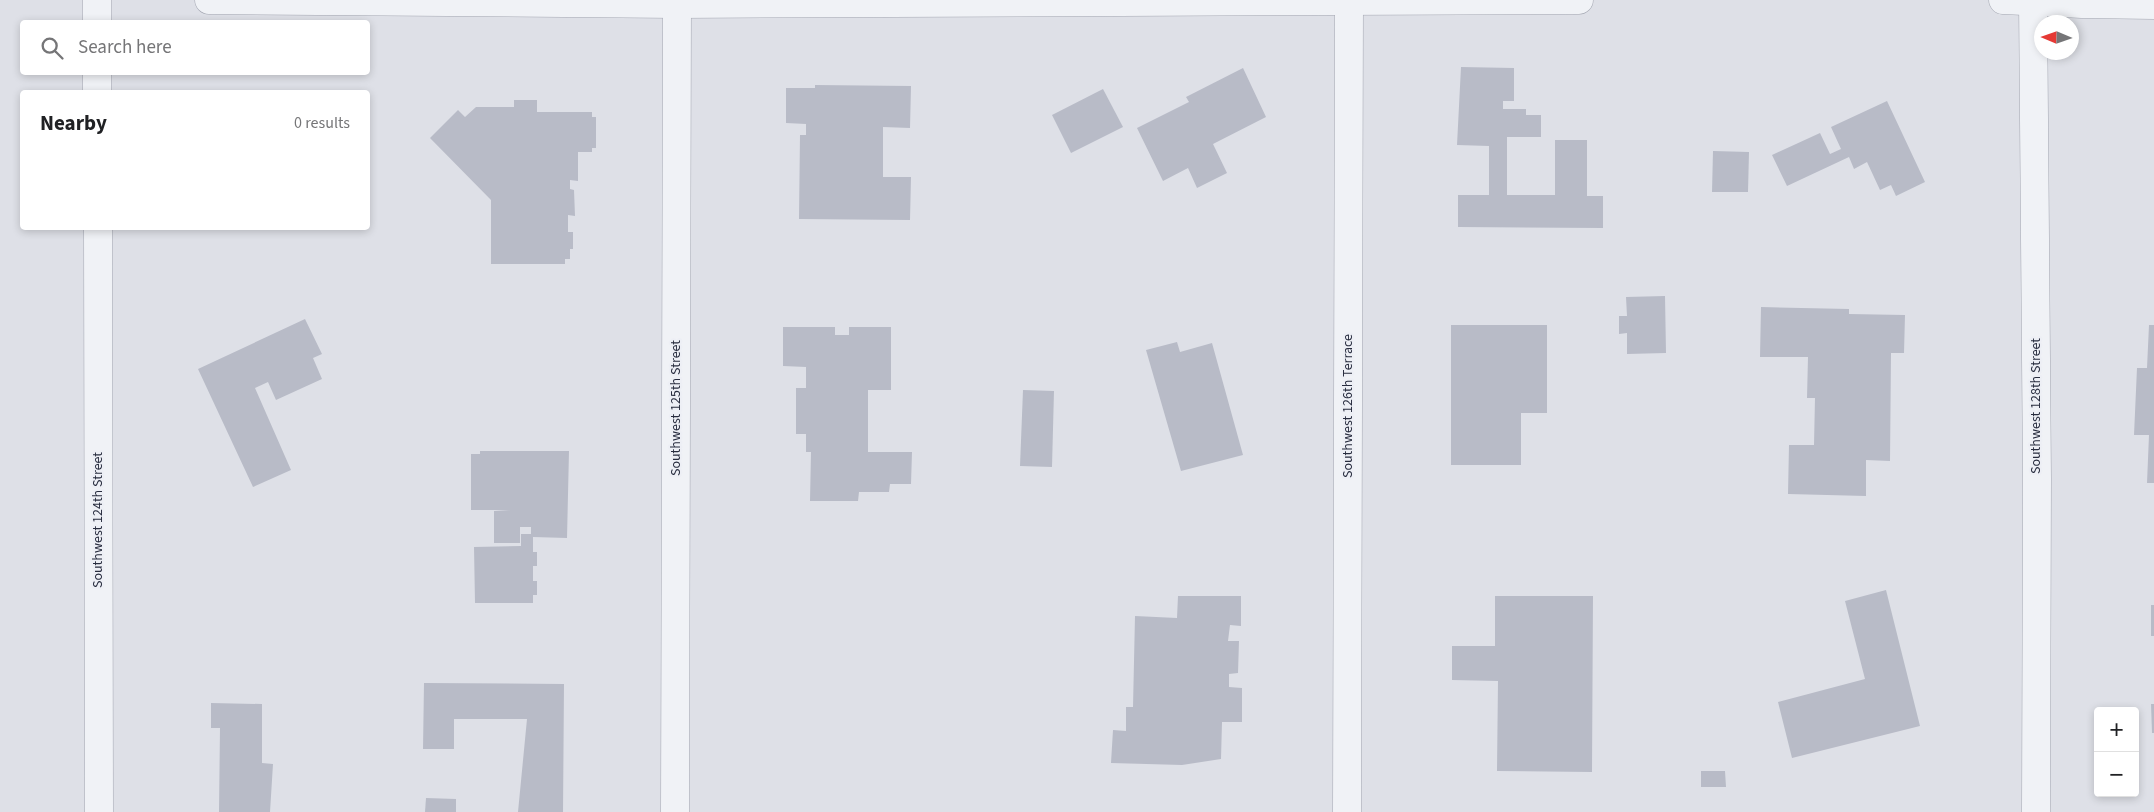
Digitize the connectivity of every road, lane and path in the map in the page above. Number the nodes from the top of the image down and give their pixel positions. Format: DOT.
graph roads {
  1 [pos="97,0"];
  2 [pos="209,0"];
  3 [pos="1557,0"];
  4 [pos="1579,0"];
  5 [pos="2002,0"];
  6 [pos="1349,1"];
  7 [pos="2033,1"];
  8 [pos="720,2"];
  9 [pos="677,4"];
  10 [pos="2154,5"];
  11 [pos="97,20"];
  12 [pos="97,75"];
  13 [pos="97,90"];
  14 [pos="98,230"];
  15 [pos="98,812"];
  16 [pos="675,812"];
  17 [pos="1347,812"];
  18 [pos="2036,812"];
  1 -- 11 [label="street"];
  2 -- 9 [label="street"];
  3 -- 4 [label="street"];
  3 -- 6 [label="street"];
  5 -- 7 [label="street"];
  6 -- 8 [label="street"];
  6 -- 17 [label="street, Southwest 126th Terrace"];
  7 -- 10 [label="street"];
  7 -- 18 [label="street, Southwest 128th Street"];
  8 -- 9 [label="street"];
  9 -- 16 [label="street, Southwest 125th Street"];
  12 -- 13 [label="street"];
  14 -- 15 [label="street, Southwest 124th Street"];
}
